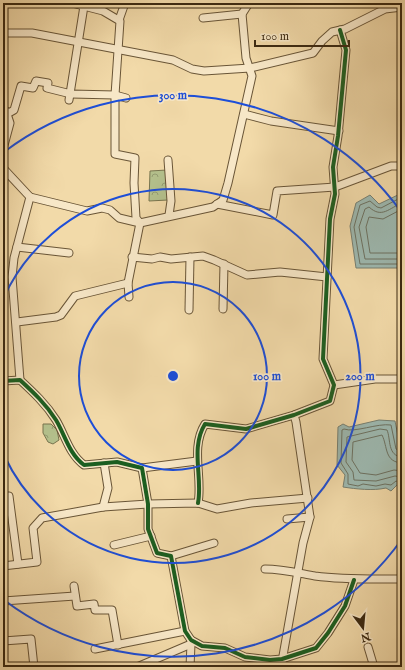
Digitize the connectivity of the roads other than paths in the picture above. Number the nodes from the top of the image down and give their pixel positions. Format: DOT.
graph roads {
  1 [pos="72,3"];
  2 [pos="125,3"];
  3 [pos="248,3"];
  4 [pos="84,6"];
  5 [pos="384,6"];
  6 [pos="402,7"];
  7 [pos="242,14"];
  8 [pos="203,18"];
  9 [pos="119,20"];
  10 [pos="340,30"];
  11 [pos="3,33"];
  12 [pos="79,43"];
  13 [pos="117,50"];
  14 [pos="250,68"];
  15 [pos="115,95"];
  16 [pos="70,97"];
  17 [pos="126,98"];
  18 [pos="5,112"];
  19 [pos="244,114"];
  20 [pos="338,131"];
  21 [pos="3,149"];
  22 [pos="168,160"];
  23 [pos="402,166"];
  24 [pos="3,168"];
  25 [pos="335,187"];
  26 [pos="30,197"];
  27 [pos="217,204"];
  28 [pos="169,215"];
  29 [pos="140,223"];
  30 [pos="17,248"];
  31 [pos="69,253"];
  32 [pos="132,257"];
  33 [pos="190,257"];
  34 [pos="224,264"];
  35 [pos="327,277"];
  36 [pos="128,283"];
  37 [pos="129,297"];
  38 [pos="223,309"];
  39 [pos="190,310"];
  40 [pos="17,322"];
  41 [pos="402,379"];
  42 [pos="20,380"];
  43 [pos="3,381"];
  44 [pos="334,385"];
  45 [pos="294,415"];
  46 [pos="197,461"];
  47 [pos="104,463"];
  48 [pos="142,468"];
  49 [pos="3,497"];
  50 [pos="308,498"];
  51 [pos="198,503"];
  52 [pos="148,504"];
  53 [pos="103,506"];
  54 [pos="310,517"];
  55 [pos="287,519"];
  56 [pos="151,536"];
  57 [pos="214,543"];
  58 [pos="114,545"];
  59 [pos="171,556"];
  60 [pos="18,564"];
  61 [pos="3,566"];
  62 [pos="265,569"];
  63 [pos="299,572"];
  64 [pos="402,579"];
  65 [pos="354,580"];
  66 [pos="74,586"];
  67 [pos="75,596"];
  68 [pos="3,601"];
  69 [pos="186,631"];
  70 [pos="3,641"];
  71 [pos="191,642"];
  72 [pos="118,645"];
  73 [pos="368,647"];
  74 [pos="95,649"];
  75 [pos="282,659"];
  76 [pos="34,667"];
  77 [pos="137,667"];
  78 [pos="190,667"];
  79 [pos="281,667"];
  80 [pos="374,667"];
  1 -- 4 [label="street"];
  2 -- 9 [label="street"];
  3 -- 7 [label="street"];
  4 -- 9 [label="street"];
  4 -- 12 [label="street"];
  5 -- 6 [label="street"];
  5 -- 10 [label="street"];
  7 -- 8 [label="street"];
  7 -- 14 [label="street"];
  9 -- 13 [label="street"];
  10 -- 14 [label="street"];
  10 -- 20 [label="street"];
  11 -- 12 [label="street"];
  12 -- 13 [label="street"];
  12 -- 16 [label="street"];
  13 -- 14 [label="street"];
  13 -- 15 [label="street"];
  14 -- 19 [label="street"];
  15 -- 16 [label="street"];
  15 -- 17 [label="street"];
  15 -- 29 [label="street"];
  16 -- 18 [label="street"];
  18 -- 21 [label="street"];
  19 -- 20 [label="street"];
  19 -- 27 [label="street"];
  20 -- 25 [label="street"];
  22 -- 28 [label="street"];
  23 -- 25 [label="street"];
  24 -- 26 [label="street"];
  25 -- 27 [label="street"];
  25 -- 35 [label="street"];
  26 -- 29 [label="street"];
  26 -- 30 [label="street"];
  27 -- 28 [label="street"];
  28 -- 29 [label="street"];
  29 -- 32 [label="street"];
  30 -- 31 [label="street"];
  30 -- 40 [label="street"];
  32 -- 33 [label="street"];
  32 -- 36 [label="street"];
  33 -- 34 [label="street"];
  33 -- 39 [label="street"];
  34 -- 35 [label="street"];
  34 -- 38 [label="street"];
  35 -- 44 [label="street"];
  36 -- 37 [label="street"];
  36 -- 40 [label="street"];
  40 -- 42 [label="street"];
  41 -- 44 [label="street"];
  42 -- 43 [label="street"];
  42 -- 47 [label="street"];
  44 -- 45 [label="street"];
  45 -- 46 [label="street"];
  45 -- 50 [label="street"];
  46 -- 48 [label="street"];
  46 -- 51 [label="street"];
  47 -- 48 [label="street"];
  47 -- 53 [label="street"];
  48 -- 52 [label="street"];
  49 -- 60 [label="street"];
  50 -- 51 [label="street"];
  50 -- 54 [label="street"];
  51 -- 52 [label="street"];
  52 -- 53 [label="street"];
  52 -- 56 [label="street"];
  53 -- 60 [label="street"];
  54 -- 55 [label="street"];
  54 -- 63 [label="street"];
  56 -- 58 [label="street"];
  56 -- 59 [label="street"];
  57 -- 59 [label="street"];
  59 -- 69 [label="street"];
  60 -- 61 [label="street"];
  62 -- 63 [label="street"];
  63 -- 65 [label="street"];
  63 -- 75 [label="street"];
  64 -- 65 [label="street"];
  65 -- 75 [label="street"];
  66 -- 67 [label="street"];
  67 -- 68 [label="street"];
  67 -- 72 [label="street"];
  69 -- 71 [label="street"];
  69 -- 72 [label="street"];
  70 -- 76 [label="street"];
  71 -- 75 [label="street"];
  71 -- 77 [label="street"];
  71 -- 78 [label="street"];
  72 -- 74 [label="street"];
  73 -- 80 [label="street"];
  75 -- 79 [label="street"];
}
